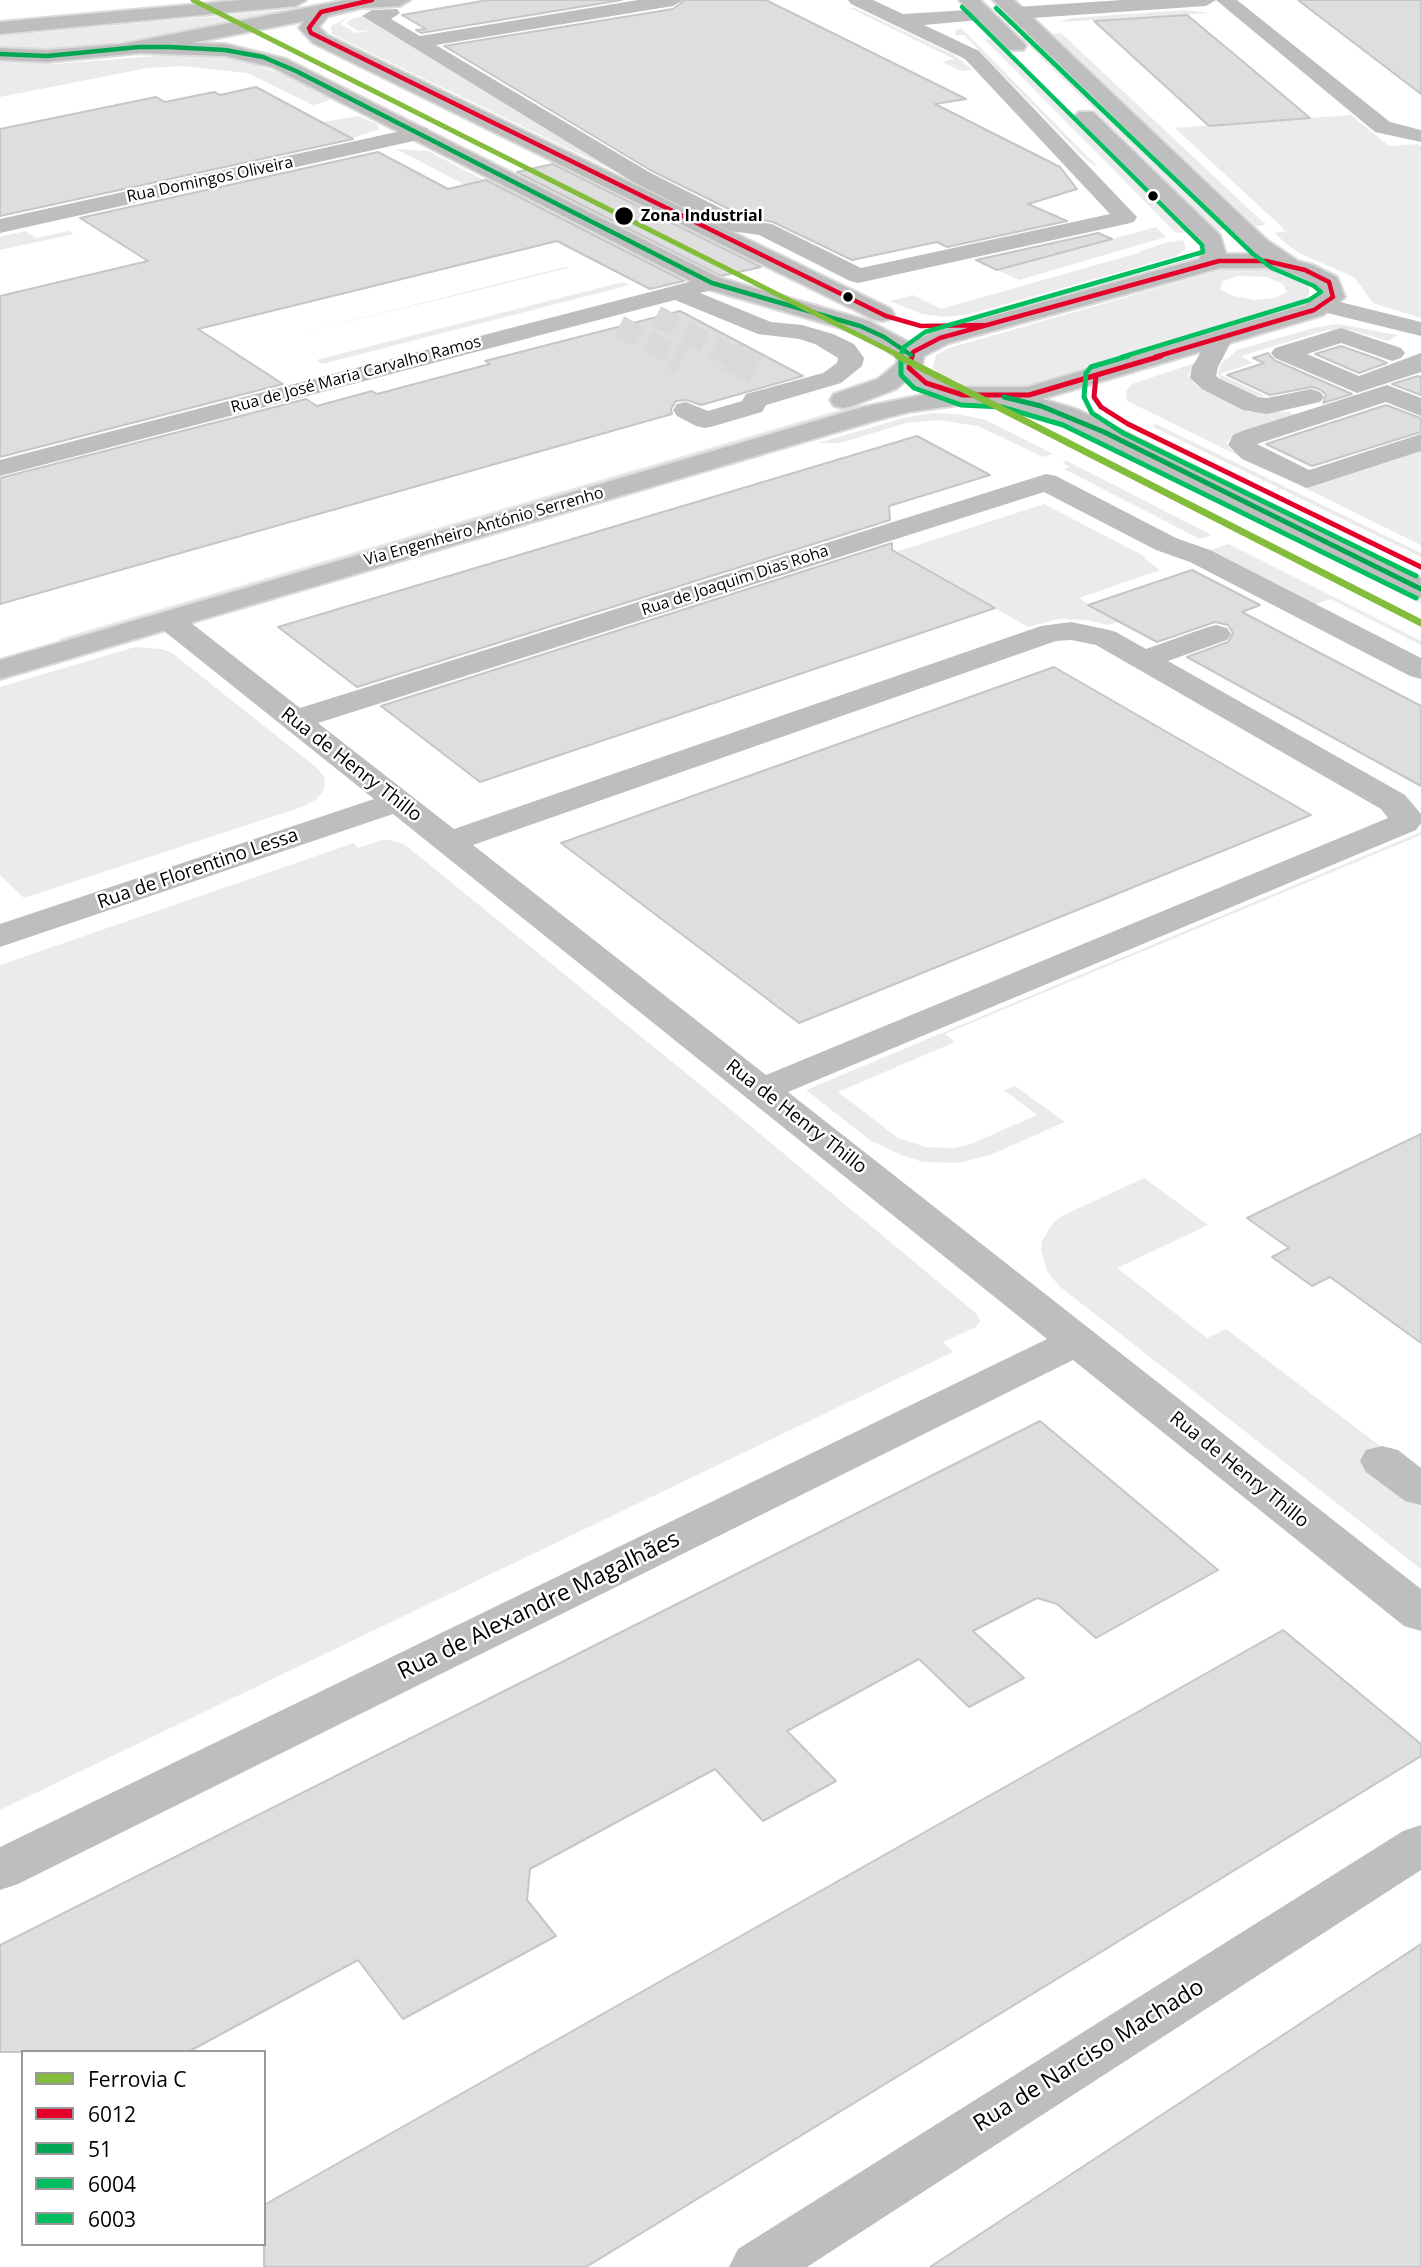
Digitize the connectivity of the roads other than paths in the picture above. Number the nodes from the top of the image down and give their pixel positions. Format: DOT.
graph roads {
  1 [pos="108,0"];
  2 [pos="296,0"];
  3 [pos="673,0"];
  4 [pos="858,0"];
  5 [pos="1206,0"];
  6 [pos="1225,0"];
  7 [pos="368,1"];
  8 [pos="48,5"];
  9 [pos="395,6"];
  10 [pos="1010,6"];
  11 [pos="977,8"];
  12 [pos="321,12"];
  13 [pos="901,20"];
  14 [pos="0,28"];
  15 [pos="417,43"];
  16 [pos="139,47"];
  17 [pos="0,54"];
  18 [pos="1363,111"];
  19 [pos="1331,113"];
  20 [pos="419,134"];
  21 [pos="1421,136"];
  22 [pos="0,226"];
  23 [pos="1209,263"];
  24 [pos="1288,264"];
  25 [pos="712,283"];
  26 [pos="678,292"];
  27 [pos="1324,305"];
  28 [pos="741,320"];
  29 [pos="987,325"];
  30 [pos="712,328"];
  31 [pos="767,329"];
  32 [pos="1222,338"];
  33 [pos="1401,348"];
  34 [pos="910,361"];
  35 [pos="1096,376"];
  36 [pos="1335,382"];
  37 [pos="971,396"];
  38 [pos="1004,397"];
  39 [pos="1417,422"];
  40 [pos="1285,426"];
  41 [pos="1375,426"];
  42 [pos="1326,445"];
  43 [pos="1278,466"];
  44 [pos="0,468"];
  45 [pos="1421,568"];
  46 [pos="1421,589"];
  47 [pos="170,621"];
  48 [pos="1216,634"];
  49 [pos="0,646"];
  50 [pos="1143,660"];
  51 [pos="0,670"];
  52 [pos="1421,670"];
  53 [pos="295,720"];
  54 [pos="1267,730"];
  55 [pos="1346,744"];
  56 [pos="397,802"];
  57 [pos="1413,815"];
  58 [pos="449,842"];
  59 [pos="0,936"];
  60 [pos="761,1090"];
  61 [pos="1077,1341"];
  62 [pos="1382,1461"];
  63 [pos="1421,1490"];
  64 [pos="1421,1614"];
  65 [pos="1421,1845"];
  66 [pos="0,1870"];
  67 [pos="758,2267"];
  1 -- 8 [label="main road"];
  2 -- 14 [label="main road"];
  3 -- 15 [label="main road"];
  4 -- 13 [label="main road"];
  5 -- 10 [label="main road"];
  6 -- 18 [label="main road"];
  7 -- 9 [label="main road"];
  7 -- 12 [label="main road"];
  9 -- 15 [label="main road"];
  10 -- 11 [label="main road"];
  10 -- 24 [label="main road"];
  11 -- 13 [label="main road"];
  11 -- 23 [label="main road"];
  12 -- 16 [label="main road"];
  12 -- 29 [label="main road"];
  13 -- 15 [label="main road"];
  16 -- 17 [label="main road"];
  16 -- 20 [label="main road"];
  18 -- 19 [label="main road"];
  18 -- 21 [label="main road"];
  20 -- 22 [label="main road, Rua Domingos Oliveira"];
  20 -- 25 [label="main road"];
  23 -- 24 [label="main road"];
  23 -- 29 [label="main road"];
  24 -- 27 [label="main road"];
  25 -- 26 [label="main road, Rua de José Maria Carvalho Ramos"];
  25 -- 34 [label="main road"];
  26 -- 28 [label="main road"];
  26 -- 44 [label="main road, Rua de José Maria Carvalho Ramos"];
  27 -- 32 [label="main road"];
  27 -- 33 [label="main road"];
  28 -- 30 [label="main road"];
  28 -- 31 [label="main road"];
  29 -- 34 [label="main road, Via Engenheiro António Serrenho"];
  31 -- 31 [label="main road"];
  32 -- 35 [label="main road"];
  32 -- 36 [label="main road"];
  33 -- 36 [label="main road"];
  33 -- 36 [label="main road"];
  33 -- 36 [label="main road"];
  34 -- 37 [label="main road"];
  34 -- 49 [label="main road, Via Engenheiro António Serrenho"];
  35 -- 38 [label="main road"];
  35 -- 45 [label="main road"];
  36 -- 39 [label="main road"];
  36 -- 40 [label="main road"];
  36 -- 41 [label="main road"];
  37 -- 38 [label="main road"];
  37 -- 47 [label="main road, Via Engenheiro António Serrenho"];
  38 -- 46 [label="main road"];
  39 -- 42 [label="main road"];
  39 -- 43 [label="main road"];
  40 -- 42 [label="main road"];
  40 -- 42 [label="main road"];
  40 -- 43 [label="main road"];
  42 -- 43 [label="main road"];
  47 -- 51 [label="main road, Via Engenheiro António Serrenho"];
  47 -- 53 [label="main road, Rua de Henry Thillo"];
  48 -- 50 [label="main road"];
  50 -- 54 [label="main road"];
  50 -- 58 [label="main road"];
  52 -- 53 [label="main road, Rua de Joaquim Dias Roha"];
  53 -- 56 [label="main road, Rua de Henry Thillo"];
  54 -- 55 [label="main road"];
  54 -- 57 [label="main road"];
  56 -- 58 [label="main road, Rua de Henry Thillo"];
  56 -- 59 [label="main road, Rua de Florentino Lessa"];
  57 -- 60 [label="main road"];
  58 -- 60 [label="main road, Rua de Henry Thillo"];
  60 -- 61 [label="main road, Rua de Henry Thillo"];
  61 -- 64 [label="main road, Rua de Henry Thillo"];
  61 -- 66 [label="main road, Rua de Alexandre Magalhães"];
  62 -- 63 [label="main road"];
  65 -- 67 [label="main road, Rua de Narciso Machado"];
}
